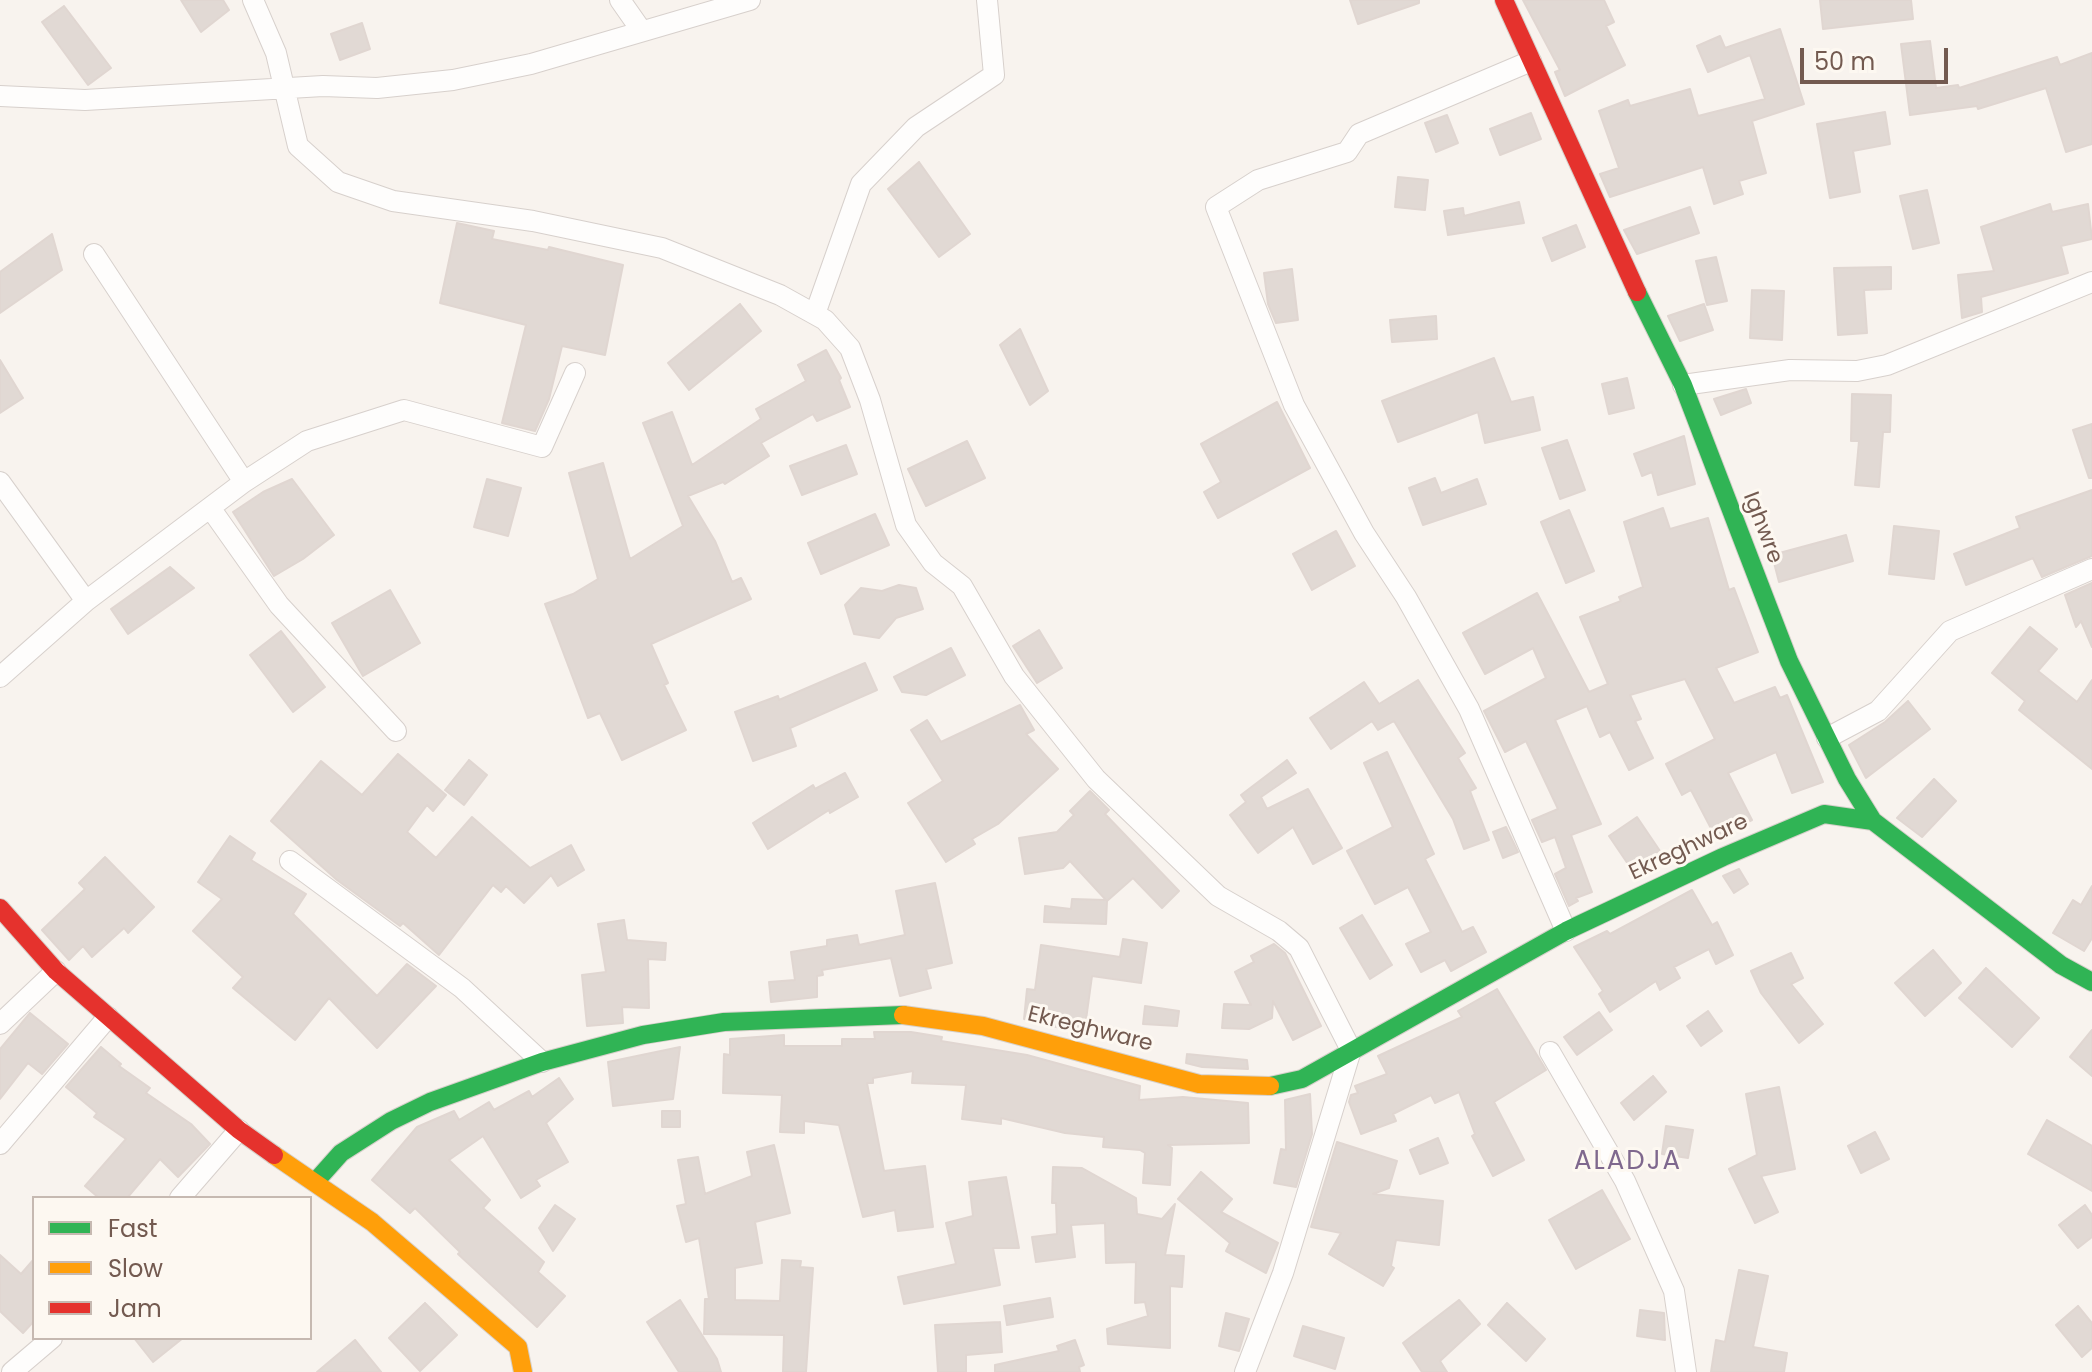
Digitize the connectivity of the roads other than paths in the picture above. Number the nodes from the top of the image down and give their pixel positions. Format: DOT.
graph roads {
  1 [pos="253,0"];
  2 [pos="620,0"];
  3 [pos="750,0"];
  4 [pos="987,0"];
  5 [pos="1504,0"];
  6 [pos="641,30"];
  7 [pos="1531,61"];
  8 [pos="285,89"];
  9 [pos="0,96"];
  10 [pos="94,254"];
  11 [pos="2092,282"];
  12 [pos="815,314"];
  13 [pos="575,373"];
  14 [pos="1683,385"];
  15 [pos="0,482"];
  16 [pos="244,482"];
  17 [pos="211,509"];
  18 [pos="2092,569"];
  19 [pos="86,601"];
  20 [pos="0,677"];
  21 [pos="396,731"];
  22 [pos="1827,738"];
  23 [pos="1847,779"];
  24 [pos="1824,814"];
  25 [pos="1873,821"];
  26 [pos="290,861"];
  27 [pos="0,908"];
  28 [pos="1566,931"];
  29 [pos="56,971"];
  30 [pos="2092,982"];
  31 [pos="108,1017"];
  32 [pos="0,1024"];
  33 [pos="1351,1050"];
  34 [pos="1550,1052"];
  35 [pos="542,1062"];
  36 [pos="239,1130"];
  37 [pos="0,1144"];
  38 [pos="316,1181"];
  39 [pos="182,1196"];
  40 [pos="50,1340"];
  41 [pos="12,1372"];
  42 [pos="523,1372"];
  43 [pos="1245,1372"];
  44 [pos="1686,1372"];
  1 -- 8 [label="street"];
  2 -- 6 [label="street"];
  3 -- 6 [label="street"];
  4 -- 12 [label="street"];
  5 -- 7 [label="street, Ighwre"];
  6 -- 8 [label="street"];
  7 -- 14 [label="street, Ighwre"];
  7 -- 28 [label="street"];
  8 -- 9 [label="street"];
  8 -- 12 [label="street"];
  10 -- 16 [label="street"];
  11 -- 14 [label="street"];
  12 -- 33 [label="street"];
  13 -- 16 [label="street"];
  14 -- 22 [label="street, Ighwre"];
  15 -- 19 [label="street"];
  16 -- 17 [label="street"];
  17 -- 19 [label="street"];
  17 -- 21 [label="street"];
  18 -- 22 [label="street"];
  19 -- 20 [label="street"];
  22 -- 23 [label="street, Ighwre"];
  23 -- 24 [label="street"];
  23 -- 25 [label="street, Ighwre"];
  24 -- 25 [label="street"];
  24 -- 28 [label="street, Ekreghware"];
  25 -- 30 [label="street, Ighwre"];
  26 -- 35 [label="street"];
  27 -- 29 [label="street"];
  28 -- 33 [label="street, Ekreghware"];
  29 -- 31 [label="street"];
  29 -- 32 [label="street"];
  31 -- 36 [label="street"];
  31 -- 37 [label="street"];
  33 -- 35 [label="street, Ekreghware"];
  33 -- 43 [label="street"];
  34 -- 44 [label="street"];
  35 -- 38 [label="street, Ekreghware"];
  36 -- 38 [label="street"];
  36 -- 39 [label="street"];
  38 -- 42 [label="street"];
  40 -- 41 [label="street"];
}
